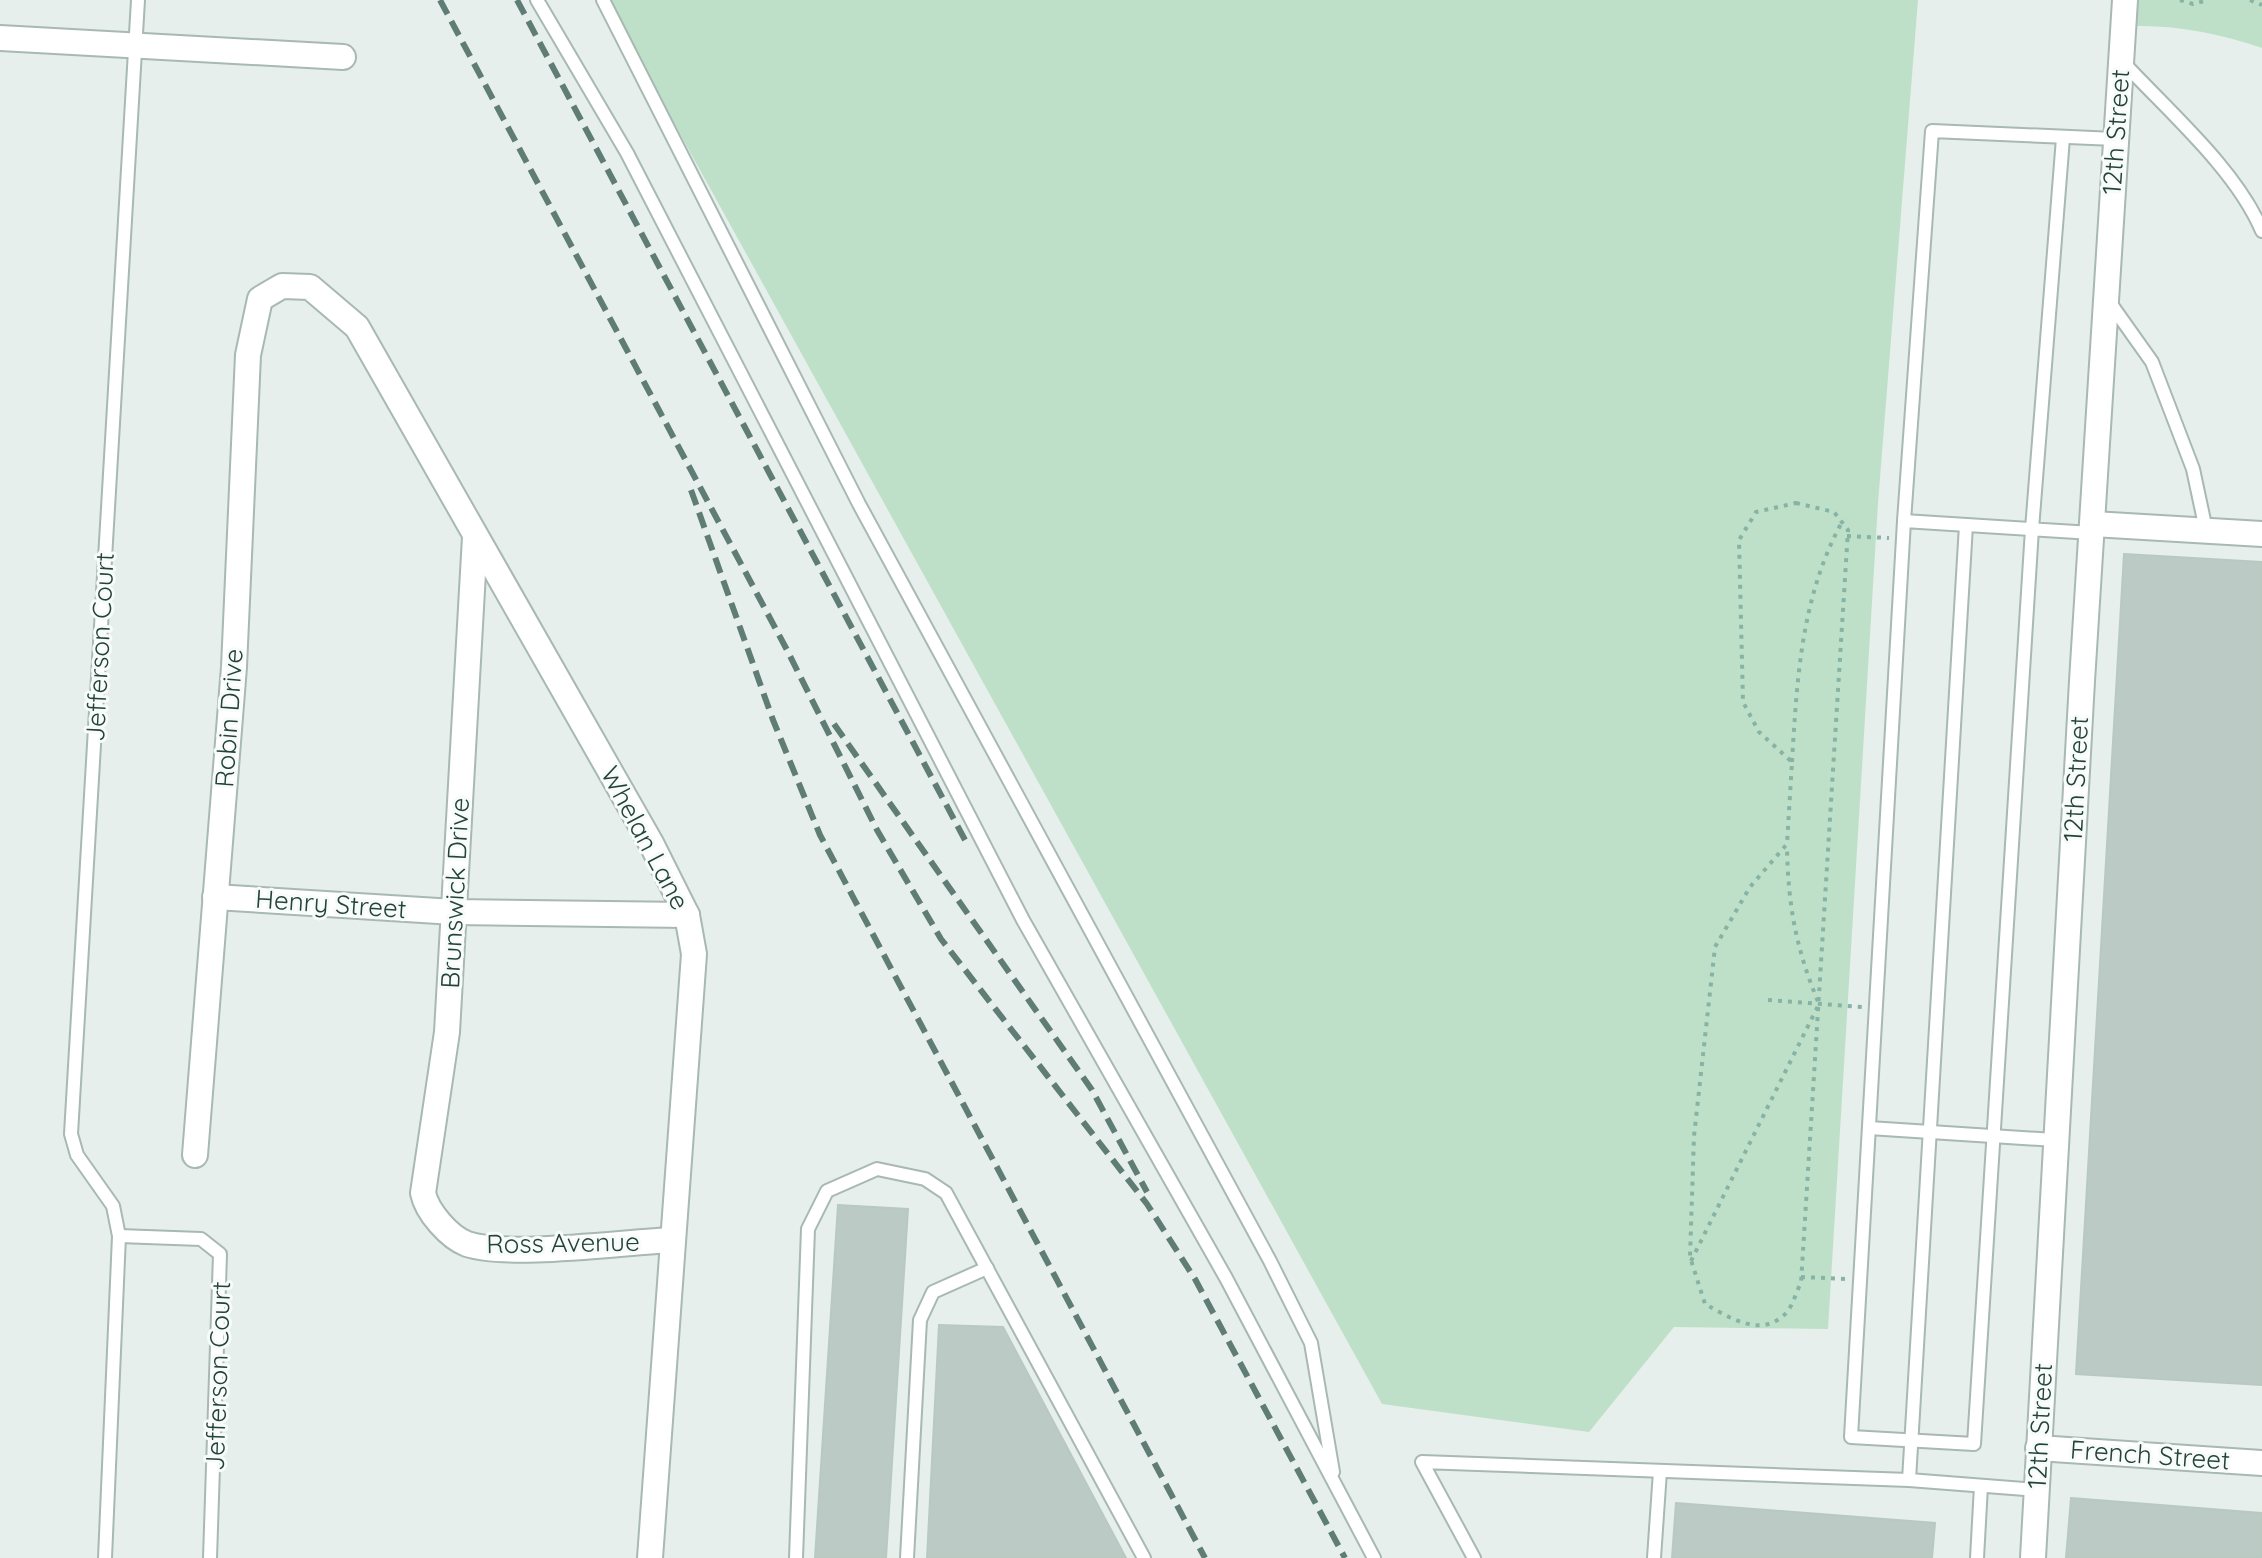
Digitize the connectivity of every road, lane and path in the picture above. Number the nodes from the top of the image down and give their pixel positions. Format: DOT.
graph roads {
  1 [pos="138,0"];
  2 [pos="537,0"];
  3 [pos="603,0"];
  4 [pos="2125,0"];
  5 [pos="2180,0"];
  6 [pos="2208,0"];
  7 [pos="2250,0"];
  8 [pos="2262,5"];
  9 [pos="0,38"];
  10 [pos="135,45"];
  11 [pos="343,57"];
  12 [pos="2121,60"];
  13 [pos="2063,138"];
  14 [pos="2115,139"];
  15 [pos="2262,231"];
  16 [pos="275,289"];
  17 [pos="2106,297"];
  18 [pos="1904,521"];
  19 [pos="1842,522"];
  20 [pos="1966,525"];
  21 [pos="2092,528"];
  22 [pos="2032,529"];
  23 [pos="2206,530"];
  24 [pos="2262,534"];
  25 [pos="1847,536"];
  26 [pos="475,537"];
  27 [pos="1903,538"];
  28 [pos="1792,762"];
  29 [pos="1787,844"];
  30 [pos="215,897"];
  31 [pos="454,912"];
  32 [pos="687,915"];
  33 [pos="1768,1000"];
  34 [pos="1819,1004"];
  35 [pos="1876,1007"];
  36 [pos="1869,1128"];
  37 [pos="1930,1131"];
  38 [pos="1994,1135"];
  39 [pos="2055,1140"];
  40 [pos="195,1155"];
  41 [pos="119,1236"];
  42 [pos="456,1236"];
  43 [pos="673,1240"];
  44 [pos="1691,1261"];
  45 [pos="987,1268"];
  46 [pos="1801,1277"];
  47 [pos="1860,1279"];
  48 [pos="1912,1440"];
  49 [pos="2038,1448"];
  50 [pos="2262,1463"];
  51 [pos="1660,1471"];
  52 [pos="1909,1480"];
  53 [pos="1981,1486"];
  54 [pos="1335,1487"];
  55 [pos="2036,1490"];
  56 [pos="105,1558"];
  57 [pos="210,1558"];
  58 [pos="650,1558"];
  59 [pos="796,1558"];
  60 [pos="907,1558"];
  61 [pos="1144,1558"];
  62 [pos="1374,1558"];
  63 [pos="1474,1558"];
  64 [pos="1654,1558"];
  65 [pos="1977,1558"];
  66 [pos="2033,1558"];
  1 -- 10 [label="lane, Jefferson Court"];
  2 -- 54 [label="lane"];
  3 -- 54 [label="lane"];
  4 -- 12 [label="street, 12th Street"];
  5 -- 6 [label="path"];
  7 -- 8 [label="path"];
  9 -- 10 [label="street"];
  10 -- 11 [label="street"];
  10 -- 41 [label="lane, Jefferson Court"];
  12 -- 14 [label="street, 12th Street"];
  12 -- 15 [label="lane"];
  13 -- 14 [label="lane"];
  13 -- 18 [label="lane"];
  13 -- 22 [label="lane"];
  14 -- 17 [label="street, 12th Street"];
  16 -- 26 [label="street, Whelan Lane"];
  16 -- 30 [label="street, Robin Drive"];
  17 -- 21 [label="street, 12th Street"];
  17 -- 23 [label="lane"];
  18 -- 20 [label="lane"];
  18 -- 27 [label="lane"];
  19 -- 25 [label="path"];
  19 -- 28 [label="path"];
  19 -- 28 [label="path"];
  20 -- 22 [label="lane"];
  20 -- 37 [label="lane"];
  21 -- 22 [label="lane"];
  21 -- 23 [label="street"];
  21 -- 39 [label="street, 12th Street"];
  22 -- 38 [label="lane"];
  23 -- 24 [label="street"];
  25 -- 27 [label="path"];
  25 -- 34 [label="path"];
  26 -- 31 [label="street, Brunswick Drive"];
  26 -- 32 [label="street, Whelan Lane"];
  27 -- 35 [label="lane"];
  28 -- 29 [label="path"];
  29 -- 34 [label="path"];
  29 -- 44 [label="path"];
  30 -- 31 [label="street, Henry Street"];
  30 -- 40 [label="street, Robin Drive"];
  31 -- 32 [label="street, Henry Street"];
  31 -- 42 [label="street, Brunswick Drive"];
  32 -- 43 [label="street, Whelan Lane"];
  33 -- 34 [label="path"];
  34 -- 35 [label="path"];
  34 -- 44 [label="path"];
  34 -- 46 [label="path"];
  35 -- 36 [label="lane"];
  36 -- 37 [label="lane"];
  36 -- 47 [label="lane"];
  37 -- 38 [label="lane"];
  37 -- 48 [label="lane"];
  38 -- 39 [label="lane"];
  38 -- 48 [label="lane"];
  39 -- 49 [label="street, 12th Street"];
  41 -- 56 [label="lane, Jefferson Court"];
  41 -- 57 [label="lane, Jefferson Court"];
  42 -- 43 [label="street, Ross Avenue"];
  43 -- 58 [label="street, Whelan Lane"];
  44 -- 46 [label="path"];
  45 -- 59 [label="lane"];
  45 -- 60 [label="lane"];
  45 -- 61 [label="lane"];
  46 -- 47 [label="path"];
  47 -- 48 [label="lane"];
  48 -- 52 [label="lane"];
  49 -- 50 [label="street, French Street"];
  49 -- 55 [label="street, 12th Street"];
  51 -- 52 [label="lane"];
  51 -- 63 [label="lane"];
  51 -- 64 [label="lane"];
  52 -- 53 [label="lane"];
  53 -- 55 [label="lane"];
  53 -- 65 [label="lane"];
  54 -- 62 [label="lane"];
  55 -- 66 [label="street, 12th Street"];
}
